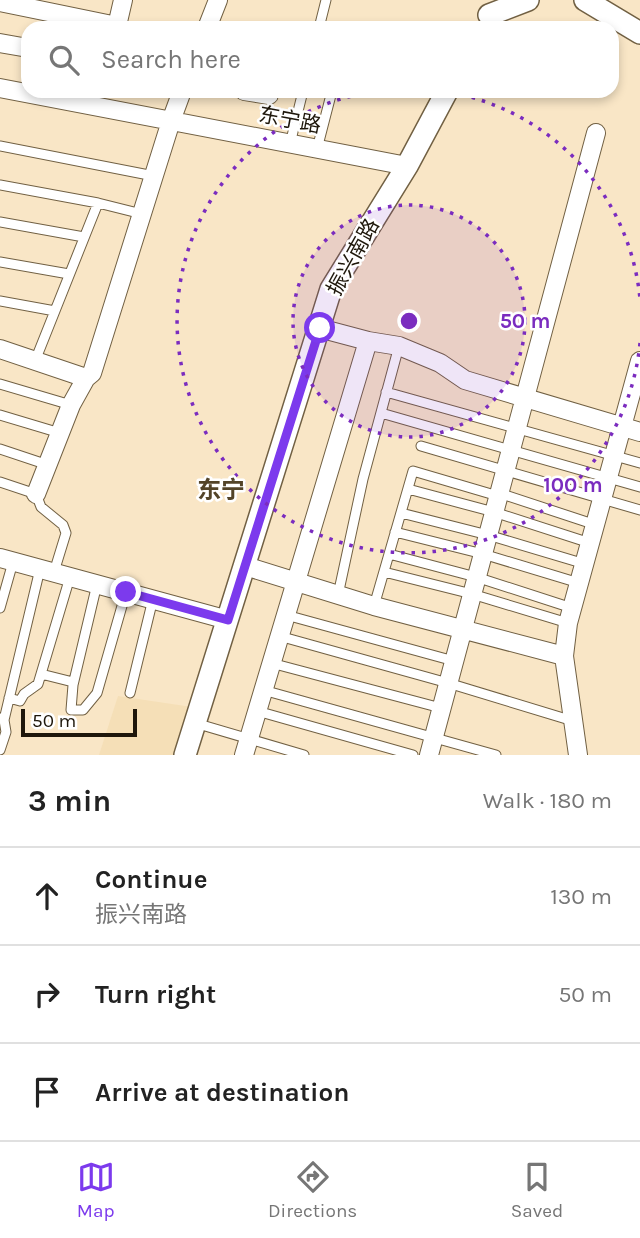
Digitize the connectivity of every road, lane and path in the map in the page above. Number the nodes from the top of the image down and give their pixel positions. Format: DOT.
graph roads {
  1 [pos="123,0"];
  2 [pos="218,0"];
  3 [pos="327,0"];
  4 [pos="528,0"];
  5 [pos="584,0"];
  6 [pos="0,2"];
  7 [pos="66,8"];
  8 [pos="491,9"];
  9 [pos="100,21"];
  10 [pos="118,21"];
  11 [pos="210,21"];
  12 [pos="320,21"];
  13 [pos="640,33"];
  14 [pos="0,43"];
  15 [pos="21,47"];
  16 [pos="0,88"];
  17 [pos="21,92"];
  18 [pos="52,98"];
  19 [pos="179,98"];
  20 [pos="301,98"];
  21 [pos="330,98"];
  22 [pos="443,98"];
  23 [pos="171,121"];
  24 [pos="596,133"];
  25 [pos="290,144"];
  26 [pos="0,146"];
  27 [pos="317,149"];
  28 [pos="407,166"];
  29 [pos="153,176"];
  30 [pos="0,185"];
  31 [pos="98,203"];
  32 [pos="142,214"];
  33 [pos="0,222"];
  34 [pos="85,237"];
  35 [pos="0,262"];
  36 [pos="69,274"];
  37 [pos="0,301"];
  38 [pos="55,311"];
  39 [pos="320,328"];
  40 [pos="368,341"];
  41 [pos="399,346"];
  42 [pos="0,349"];
  43 [pos="35,361"];
  44 [pos="640,361"];
  45 [pos="86,378"];
  46 [pos="0,384"];
  47 [pos="386,392"];
  48 [pos="525,397"];
  49 [pos="71,405"];
  50 [pos="381,413"];
  51 [pos="0,415"];
  52 [pos="516,428"];
  53 [pos="632,430"];
  54 [pos="60,433"];
  55 [pos="421,446"];
  56 [pos="0,449"];
  57 [pos="511,449"];
  58 [pos="615,457"];
  59 [pos="640,463"];
  60 [pos="48,465"];
  61 [pos="505,471"];
  62 [pos="609,478"];
  63 [pos="0,482"];
  64 [pos="640,487"];
  65 [pos="408,489"];
  66 [pos="36,494"];
  67 [pos="603,500"];
  68 [pos="496,504"];
  69 [pos="640,510"];
  70 [pos="401,513"];
  71 [pos="596,525"];
  72 [pos="396,532"];
  73 [pos="488,535"];
  74 [pos="590,544"];
  75 [pos="389,554"];
  76 [pos="483,554"];
  77 [pos="7,560"];
  78 [pos="584,564"];
  79 [pos="245,566"];
  80 [pos="384,572"];
  81 [pos="55,573"];
  82 [pos="296,582"];
  83 [pos="579,583"];
  84 [pos="97,584"];
  85 [pos="474,585"];
  86 [pos="126,592"];
  87 [pos="338,594"];
  88 [pos="153,599"];
  89 [pos="374,606"];
  90 [pos="0,608"];
  91 [pos="286,615"];
  92 [pos="570,615"];
  93 [pos="228,620"];
  94 [pos="462,630"];
  95 [pos="279,636"];
  96 [pos="564,656"];
  97 [pos="454,661"];
  98 [pos="271,663"];
  99 [pos="41,674"];
  100 [pos="73,682"];
  101 [pos="448,683"];
  102 [pos="263,690"];
  103 [pos="130,693"];
  104 [pos="9,698"];
  105 [pos="441,708"];
  106 [pos="257,711"];
  107 [pos="2,719"];
  108 [pos="573,721"];
  109 [pos="195,723"];
  110 [pos="434,736"];
  111 [pos="246,747"];
  112 [pos="0,750"];
  113 [pos="185,755"];
  114 [pos="304,755"];
  115 [pos="413,755"];
  116 [pos="429,755"];
  117 [pos="496,755"];
  118 [pos="578,755"];
  1 -- 10 [label="street"];
  2 -- 11 [label="street"];
  3 -- 12 [label="lane"];
  4 -- 8 [label="street"];
  5 -- 13 [label="street"];
  6 -- 7 [label="street"];
  7 -- 9 [label="street"];
  14 -- 15 [label="street"];
  16 -- 17 [label="street, 东宁路"];
  18 -- 23 [label="street, 东宁路"];
  19 -- 23 [label="street"];
  20 -- 25 [label="lane"];
  21 -- 27 [label="lane"];
  22 -- 28 [label="street, 振兴南路"];
  23 -- 25 [label="street, 东宁路"];
  23 -- 29 [label="street"];
  24 -- 48 [label="street"];
  25 -- 27 [label="street, 东宁路"];
  26 -- 29 [label="lane"];
  27 -- 28 [label="street, 东宁路"];
  28 -- 39 [label="street, 振兴南路"];
  29 -- 32 [label="street"];
  30 -- 31 [label="lane"];
  31 -- 32 [label="lane"];
  31 -- 34 [label="lane"];
  32 -- 45 [label="street"];
  33 -- 34 [label="lane"];
  34 -- 36 [label="lane"];
  35 -- 36 [label="lane"];
  36 -- 38 [label="lane"];
  37 -- 38 [label="lane"];
  38 -- 43 [label="lane"];
  39 -- 40 [label="street"];
  39 -- 79 [label="street, 振兴南路"];
  40 -- 41 [label="street"];
  40 -- 82 [label="street"];
  41 -- 47 [label="lane"];
  41 -- 48 [label="street"];
  42 -- 43 [label="street"];
  43 -- 45 [label="street"];
  44 -- 53 [label="street"];
  45 -- 49 [label="street"];
  46 -- 49 [label="lane"];
  47 -- 50 [label="lane"];
  47 -- 52 [label="lane"];
  48 -- 52 [label="street"];
  48 -- 53 [label="street"];
  49 -- 54 [label="street"];
  50 -- 57 [label="lane"];
  50 -- 87 [label="lane"];
  51 -- 54 [label="lane"];
  52 -- 57 [label="street"];
  52 -- 58 [label="lane"];
  53 -- 58 [label="street"];
  54 -- 60 [label="street"];
  55 -- 61 [label="lane"];
  56 -- 60 [label="lane"];
  57 -- 61 [label="street"];
  57 -- 62 [label="lane"];
  58 -- 59 [label="lane"];
  58 -- 62 [label="street"];
  60 -- 66 [label="street"];
  61 -- 67 [label="lane"];
  61 -- 68 [label="street"];
  62 -- 64 [label="lane"];
  62 -- 67 [label="street"];
  63 -- 66 [label="lane"];
  65 -- 68 [label="lane"];
  65 -- 68 [label="lane"];
  65 -- 70 [label="lane"];
  66 -- 81 [label="lane"];
  67 -- 69 [label="lane"];
  67 -- 71 [label="street"];
  68 -- 71 [label="lane"];
  68 -- 73 [label="street"];
  68 -- 74 [label="lane"];
  70 -- 72 [label="lane"];
  70 -- 73 [label="lane"];
  71 -- 74 [label="street"];
  72 -- 75 [label="lane"];
  72 -- 76 [label="lane"];
  73 -- 76 [label="street"];
  73 -- 78 [label="lane"];
  74 -- 78 [label="street"];
  75 -- 80 [label="lane"];
  75 -- 85 [label="lane"];
  76 -- 83 [label="lane"];
  76 -- 85 [label="street"];
  77 -- 81 [label="street"];
  77 -- 90 [label="lane"];
  78 -- 83 [label="street"];
  79 -- 82 [label="street"];
  79 -- 93 [label="street, 振兴南路"];
  80 -- 85 [label="lane"];
  80 -- 89 [label="lane"];
  81 -- 84 [label="street"];
  81 -- 99 [label="lane"];
  81 -- 104 [label="lane"];
  82 -- 87 [label="street"];
  82 -- 91 [label="street"];
  83 -- 92 [label="street"];
  84 -- 86 [label="street"];
  84 -- 100 [label="lane"];
  85 -- 92 [label="lane"];
  85 -- 92 [label="lane"];
  85 -- 94 [label="street"];
  86 -- 88 [label="street"];
  86 -- 100 [label="lane"];
  87 -- 89 [label="street"];
  88 -- 93 [label="street"];
  88 -- 103 [label="lane"];
  89 -- 94 [label="street"];
  91 -- 95 [label="street"];
  91 -- 97 [label="lane"];
  92 -- 96 [label="street"];
  93 -- 109 [label="street, 振兴南路"];
  94 -- 96 [label="street"];
  94 -- 97 [label="street"];
  95 -- 98 [label="street"];
  95 -- 101 [label="lane"];
  96 -- 108 [label="street"];
  97 -- 101 [label="street"];
  98 -- 102 [label="street"];
  98 -- 105 [label="lane"];
  99 -- 100 [label="lane"];
  99 -- 104 [label="lane"];
  101 -- 105 [label="street"];
  101 -- 108 [label="lane"];
  102 -- 106 [label="street"];
  102 -- 110 [label="lane"];
  104 -- 107 [label="lane"];
  105 -- 110 [label="street"];
  106 -- 111 [label="street"];
  106 -- 115 [label="lane"];
  107 -- 112 [label="lane"];
  108 -- 118 [label="street"];
  109 -- 111 [label="lane"];
  109 -- 113 [label="street, 振兴南路"];
  110 -- 116 [label="street"];
  110 -- 117 [label="lane"];
  111 -- 114 [label="lane"];
}
